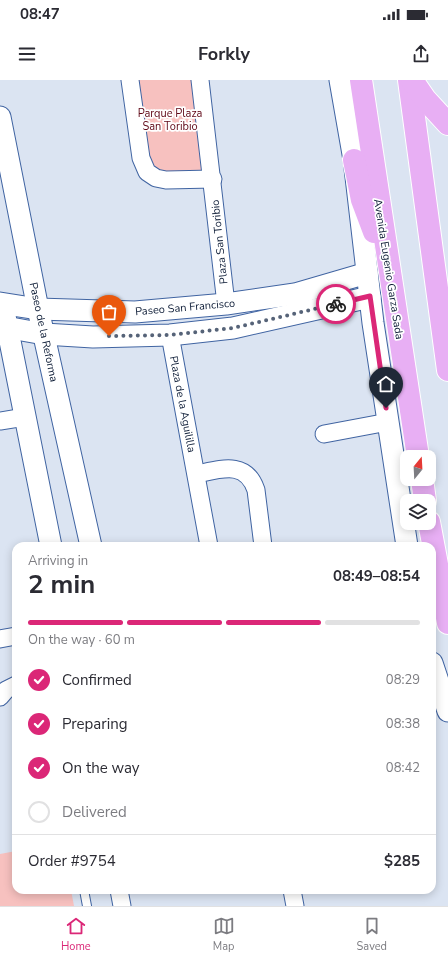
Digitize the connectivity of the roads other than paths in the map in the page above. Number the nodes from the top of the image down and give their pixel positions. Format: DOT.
graph roads {
  1 [pos="130,80"];
  2 [pos="200,80"];
  3 [pos="340,80"];
  4 [pos="360,80"];
  5 [pos="409,80"];
  6 [pos="412,80"];
  7 [pos="0,120"];
  8 [pos="448,124"];
  9 [pos="354,160"];
  10 [pos="213,180"];
  11 [pos="389,269"];
  12 [pos="367,273"];
  13 [pos="370,296"];
  14 [pos="1,300"];
  15 [pos="226,304"];
  16 [pos="38,309"];
  17 [pos="4,328"];
  18 [pos="44,334"];
  19 [pos="170,335"];
  20 [pos="448,370"];
  21 [pos="25,417"];
  22 [pos="0,421"];
  23 [pos="388,422"];
  24 [pos="324,434"];
  25 [pos="417,450"];
  26 [pos="197,474"];
  27 [pos="431,530"];
  28 [pos="50,542"];
  29 [pos="90,542"];
  30 [pos="208,542"];
  31 [pos="262,542"];
  32 [pos="406,542"];
  33 [pos="433,542"];
  34 [pos="436,559"];
  35 [pos="448,623"];
  36 [pos="12,637"];
  37 [pos="0,639"];
  38 [pos="436,675"];
  39 [pos="12,687"];
  40 [pos="0,698"];
  41 [pos="448,711"];
  42 [pos="85,894"];
  43 [pos="120,894"];
  44 [pos="293,894"];
  45 [pos="87,906"];
  46 [pos="122,906"];
  47 [pos="295,906"];
  1 -- 10 [label="street"];
  2 -- 10 [label="street, Plaza San Toribio"];
  3 -- 9 [label="street, Avenida Eugenio Garza Sada"];
  4 -- 11 [label="highway, Avenida Eugenio Garza Sada"];
  5 -- 20 [label="highway"];
  6 -- 8 [label="highway"];
  7 -- 16 [label="street, Paseo de la Reforma"];
  9 -- 11 [label="highway"];
  9 -- 12 [label="street, Avenida Eugenio Garza Sada"];
  10 -- 15 [label="street, Plaza San Toribio"];
  11 -- 25 [label="highway, Avenida Eugenio Garza Sada"];
  12 -- 13 [label="street, Avenida Eugenio Garza Sada"];
  12 -- 15 [label="street, Paseo San Francisco"];
  13 -- 19 [label="street"];
  13 -- 23 [label="street, Avenida Eugenio Garza Sada"];
  14 -- 16 [label="street, Paseo San Francisco"];
  14 -- 17 [label="street"];
  15 -- 16 [label="street, Paseo San Francisco"];
  16 -- 18 [label="street, Paseo de la Reforma"];
  17 -- 18 [label="street"];
  17 -- 21 [label="street"];
  18 -- 19 [label="street"];
  18 -- 29 [label="street, Paseo de la Reforma"];
  19 -- 26 [label="street, Plaza de la Aguililla"];
  21 -- 22 [label="street"];
  21 -- 28 [label="street"];
  23 -- 24 [label="street"];
  23 -- 32 [label="street, Avenida Eugenio Garza Sada"];
  26 -- 30 [label="street, Plaza de la Aguililla"];
  26 -- 31 [label="street"];
  27 -- 33 [label="highway"];
  34 -- 35 [label="highway"];
  36 -- 37 [label="street"];
  38 -- 41 [label="street"];
  39 -- 40 [label="street"];
  42 -- 45 [label="lane"];
  43 -- 46 [label="street"];
  44 -- 47 [label="street"];
}
